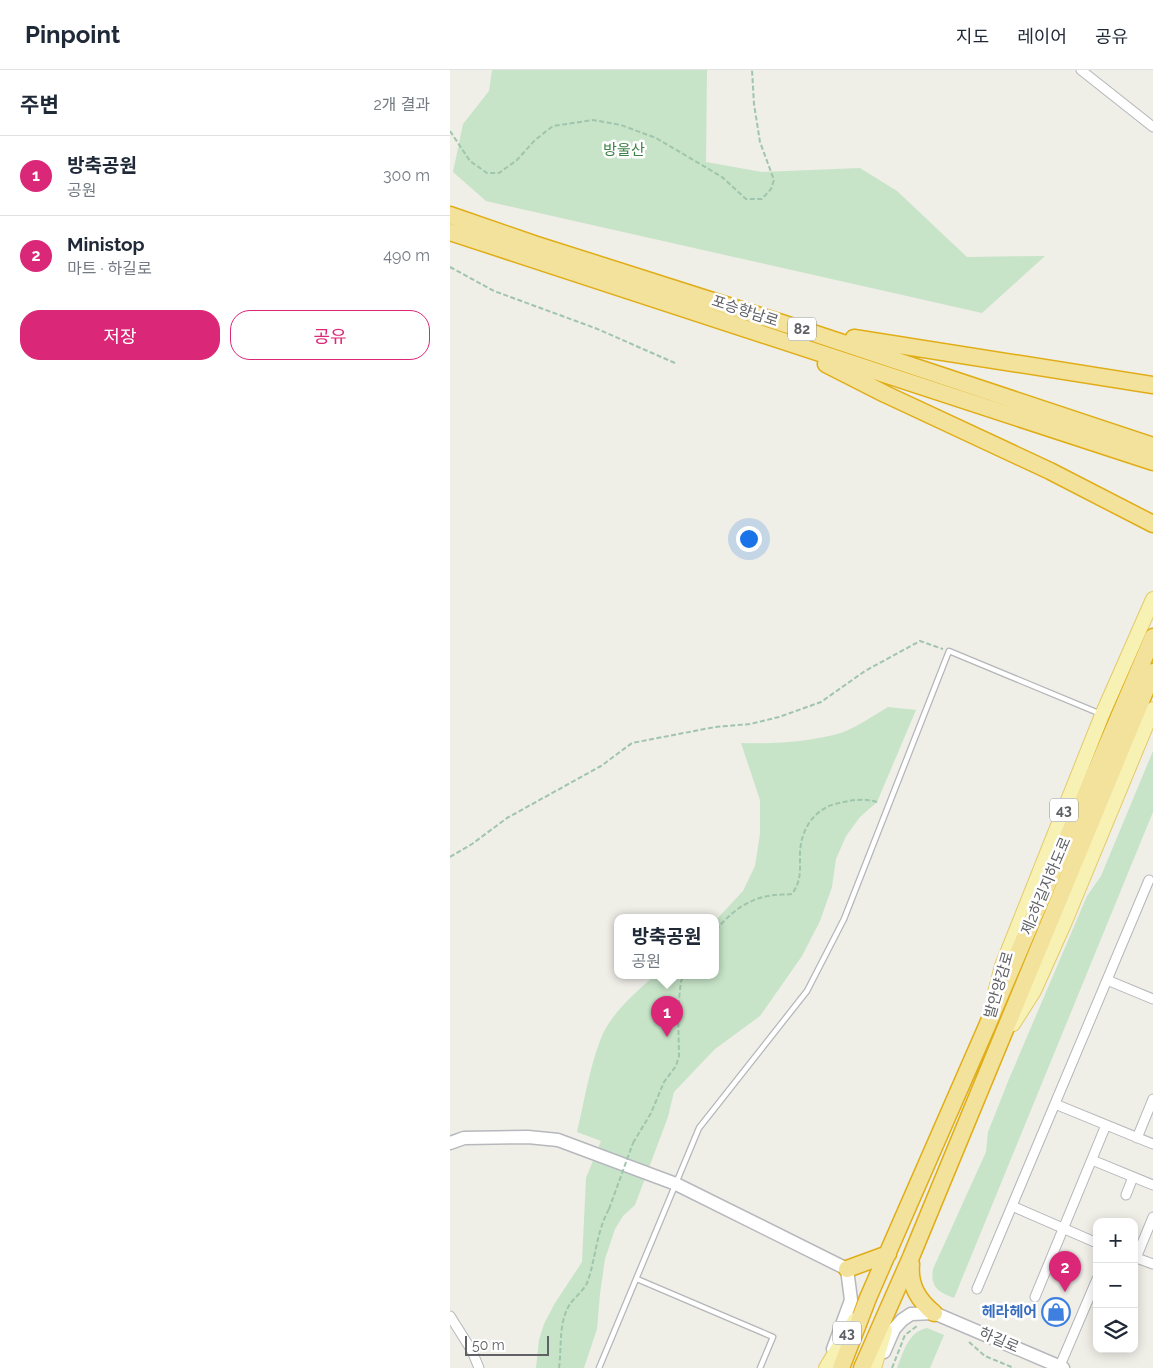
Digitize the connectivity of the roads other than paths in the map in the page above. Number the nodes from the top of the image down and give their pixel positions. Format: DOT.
graph roads {
  1 [pos="1081,70"];
  2 [pos="1153,127"];
  3 [pos="450,215"];
  4 [pos="450,232"];
  5 [pos="807,331"];
  6 [pos="779,340"];
  7 [pos="1153,385"];
  8 [pos="1153,446"];
  9 [pos="1153,462"];
  10 [pos="1153,524"];
  11 [pos="1153,599"];
  12 [pos="1153,637"];
  13 [pos="1153,672"];
  14 [pos="1153,709"];
  15 [pos="1102,715"];
  16 [pos="1149,880"];
  17 [pos="1107,980"];
  18 [pos="1153,999"];
  19 [pos="987,1026"];
  20 [pos="991,1061"];
  21 [pos="1153,1099"];
  22 [pos="1055,1104"];
  23 [pos="1106,1125"];
  24 [pos="1137,1138"];
  25 [pos="450,1143"];
  26 [pos="1153,1144"];
  27 [pos="1092,1160"];
  28 [pos="1133,1177"];
  29 [pos="676,1184"];
  30 [pos="1153,1185"];
  31 [pos="1126,1195"];
  32 [pos="1012,1206"];
  33 [pos="1153,1217"];
  34 [pos="1063,1228"];
  35 [pos="1093,1241"];
  36 [pos="1138,1251"];
  37 [pos="888,1254"];
  38 [pos="911,1257"];
  39 [pos="1138,1259"];
  40 [pos="1153,1264"];
  41 [pos="847,1268"];
  42 [pos="636,1279"];
  43 [pos="977,1289"];
  44 [pos="1093,1289"];
  45 [pos="1034,1297"];
  46 [pos="894,1298"];
  47 [pos="934,1313"];
  48 [pos="450,1316"];
  49 [pos="831,1367"];
  50 [pos="1061,1367"];
  51 [pos="479,1368"];
  52 [pos="599,1368"];
  53 [pos="760,1368"];
  54 [pos="862,1368"];
  55 [pos="876,1368"];
  1 -- 2 [label="street"];
  3 -- 5 [label="highway, 포승향남로 / 82"];
  4 -- 6 [label="highway, 포승향남로 / 82"];
  5 -- 7 [label="highway"];
  5 -- 8 [label="highway, 포승향남로 / 82"];
  6 -- 9 [label="highway, 포승향남로 / 82"];
  6 -- 10 [label="highway"];
  11 -- 15 [label="main road, 발안양감로 / 43"];
  12 -- 19 [label="highway, 제2하길지하도로"];
  13 -- 20 [label="highway, 제2하길지하도로"];
  14 -- 20 [label="main road, 발안양감로 / 43"];
  15 -- 19 [label="main road, 발안양감로 / 43"];
  15 -- 29 [label="lane"];
  16 -- 17 [label="street"];
  17 -- 18 [label="street"];
  17 -- 22 [label="street"];
  19 -- 37 [label="highway, 발안양감로 / 43"];
  20 -- 38 [label="highway, 발안양감로 / 43"];
  21 -- 24 [label="street"];
  22 -- 23 [label="street"];
  22 -- 32 [label="street"];
  23 -- 24 [label="street"];
  23 -- 27 [label="street"];
  24 -- 26 [label="street"];
  25 -- 29 [label="street"];
  27 -- 28 [label="street"];
  27 -- 34 [label="street"];
  28 -- 30 [label="street"];
  28 -- 31 [label="street"];
  29 -- 41 [label="street"];
  29 -- 42 [label="lane"];
  32 -- 34 [label="street"];
  32 -- 43 [label="street"];
  33 -- 36 [label="street"];
  34 -- 35 [label="street"];
  34 -- 45 [label="street"];
  37 -- 41 [label="highway"];
  37 -- 49 [label="highway, 발안양감로 / 43"];
  38 -- 46 [label="highway, 발안양감로 / 43"];
  38 -- 47 [label="highway"];
  39 -- 40 [label="street"];
  41 -- 49 [label="street"];
  42 -- 52 [label="lane"];
  42 -- 53 [label="lane"];
  44 -- 50 [label="street"];
  46 -- 54 [label="highway, 발안양감로"];
  46 -- 55 [label="main road, 43"];
  47 -- 50 [label="street, 하길로"];
  47 -- 55 [label="street"];
  48 -- 51 [label="street"];
}
